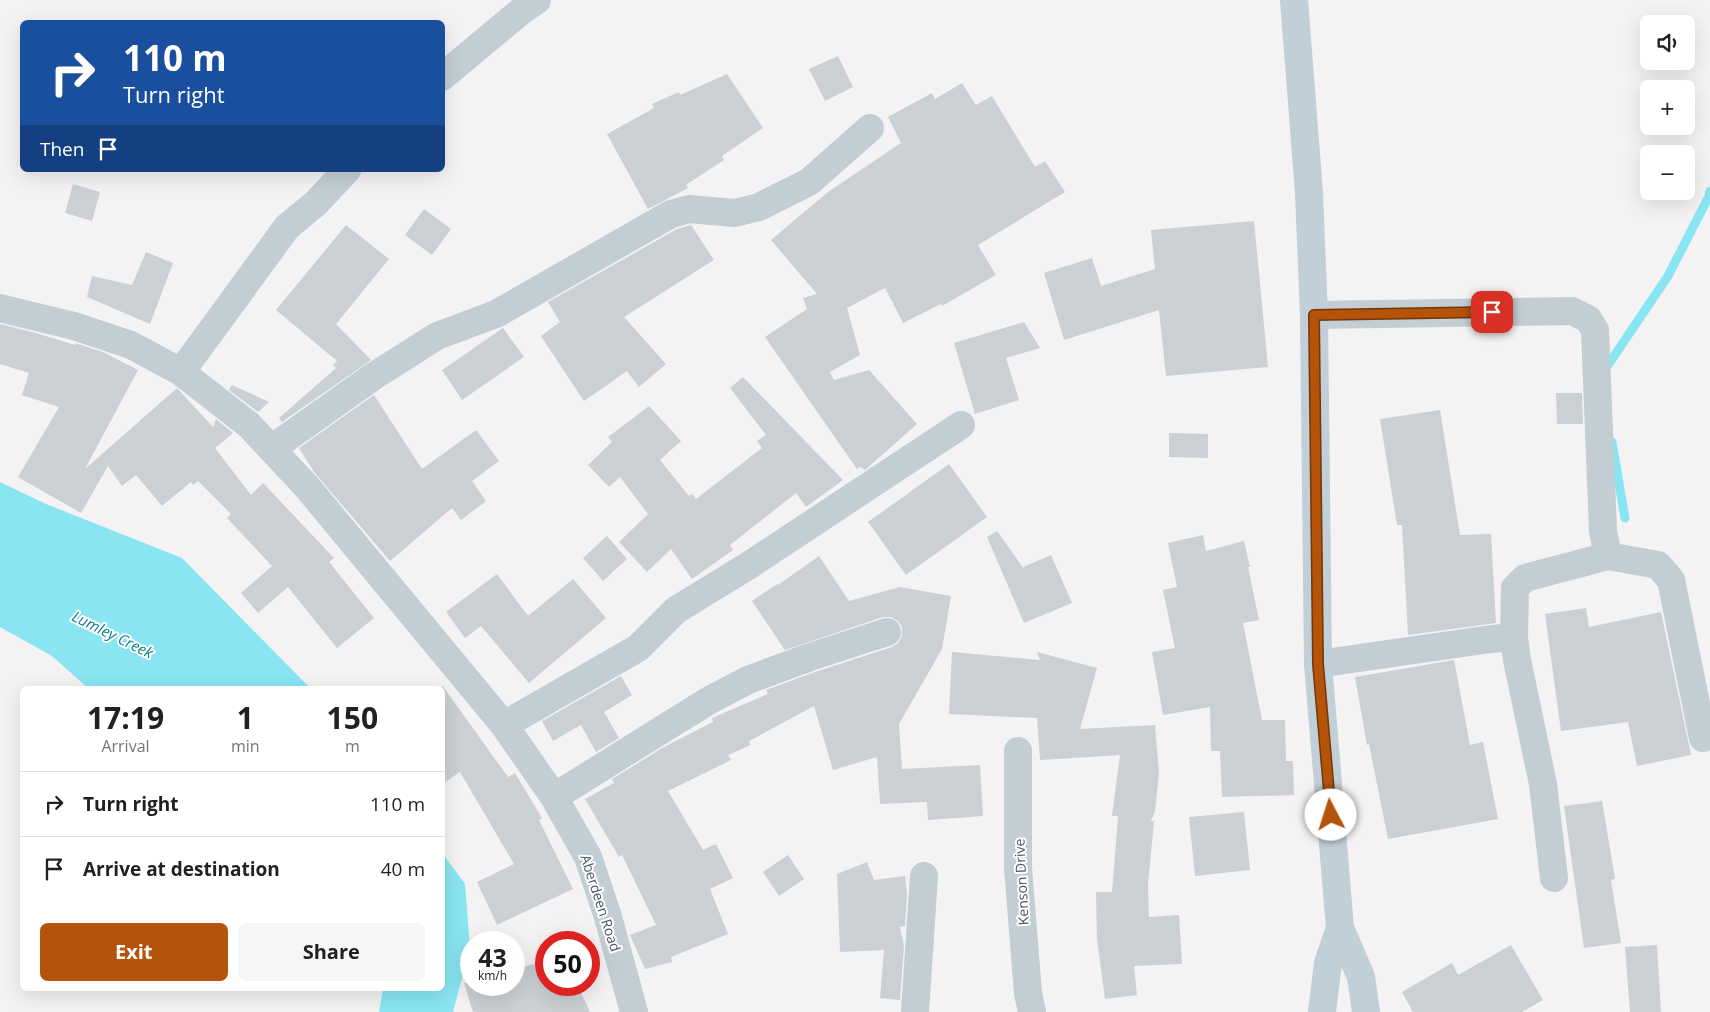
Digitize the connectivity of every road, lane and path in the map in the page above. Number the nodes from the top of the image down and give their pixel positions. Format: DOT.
graph roads {
  1 [pos="537,0"];
  2 [pos="1294,0"];
  3 [pos="445,75"];
  4 [pos="870,128"];
  5 [pos="345,172"];
  6 [pos="0,308"];
  7 [pos="1314,315"];
  8 [pos="181,372"];
  9 [pos="962,426"];
  10 [pos="271,449"];
  11 [pos="1608,556"];
  12 [pos="887,632"];
  13 [pos="1514,637"];
  14 [pos="1318,664"];
  15 [pos="504,724"];
  16 [pos="1703,738"];
  17 [pos="1018,751"];
  18 [pos="554,796"];
  19 [pos="924,876"];
  20 [pos="1554,878"];
  21 [pos="1340,928"];
  22 [pos="634,1012"];
  23 [pos="914,1012"];
  24 [pos="1032,1012"];
  25 [pos="1322,1012"];
  26 [pos="1366,1012"];
  1 -- 3 [label="street"];
  2 -- 7 [label="main road"];
  4 -- 10 [label="street"];
  5 -- 8 [label="street"];
  6 -- 8 [label="street, Aberdeen Road"];
  7 -- 11 [label="street"];
  7 -- 14 [label="main road"];
  8 -- 10 [label="street, Aberdeen Road"];
  9 -- 15 [label="street"];
  10 -- 15 [label="street, Aberdeen Road"];
  11 -- 13 [label="street"];
  11 -- 16 [label="street"];
  12 -- 18 [label="street"];
  13 -- 14 [label="street"];
  13 -- 20 [label="street"];
  14 -- 21 [label="main road"];
  15 -- 18 [label="street, Aberdeen Road"];
  17 -- 24 [label="street, Kenson Drive"];
  18 -- 22 [label="street, Aberdeen Road"];
  19 -- 23 [label="street"];
  21 -- 25 [label="main road"];
  21 -- 26 [label="main road"];
}
